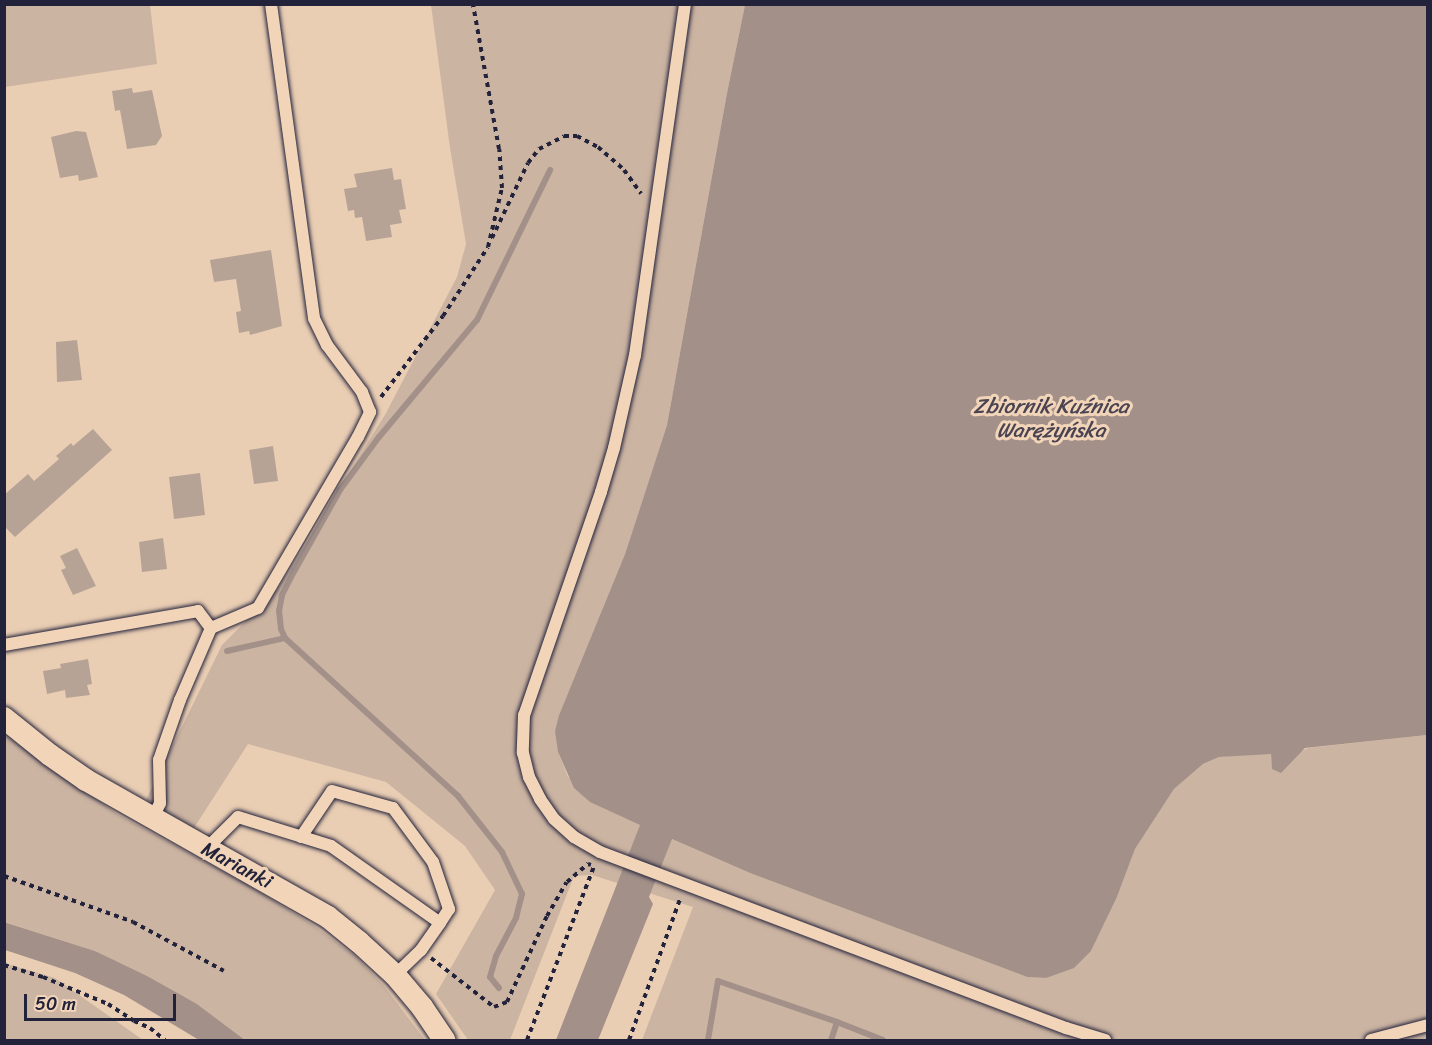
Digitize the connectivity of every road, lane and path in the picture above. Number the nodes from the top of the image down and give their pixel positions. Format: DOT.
graph roads {
  1 [pos="271,4"];
  2 [pos="473,4"];
  3 [pos="685,4"];
  4 [pos="656,212"];
  5 [pos="488,247"];
  6 [pos="370,412"];
  7 [pos="212,628"];
  8 [pos="4,645"];
  9 [pos="4,718"];
  10 [pos="152,819"];
  11 [pos="301,837"];
  12 [pos="206,849"];
  13 [pos="600,852"];
  14 [pos="595,865"];
  15 [pos="4,876"];
  16 [pos="679,882"];
  17 [pos="440,923"];
  18 [pos="421,950"];
  19 [pos="4,965"];
  20 [pos="224,971"];
  21 [pos="395,975"];
  22 [pos="1428,1026"];
  23 [pos="165,1041"];
  24 [pos="444,1041"];
  25 [pos="528,1041"];
  26 [pos="629,1041"];
  27 [pos="1105,1041"];
  28 [pos="1371,1041"];
  1 -- 6 [label="lane"];
  2 -- 5 [label="path"];
  3 -- 4 [label="lane"];
  4 -- 5 [label="path"];
  4 -- 13 [label="lane"];
  5 -- 6 [label="path"];
  6 -- 7 [label="lane"];
  7 -- 8 [label="lane"];
  7 -- 10 [label="lane"];
  9 -- 10 [label="street, Marianki"];
  10 -- 12 [label="street, Marianki"];
  11 -- 12 [label="lane"];
  11 -- 17 [label="lane"];
  11 -- 17 [label="lane"];
  12 -- 21 [label="street, Marianki"];
  13 -- 14 [label="path"];
  13 -- 16 [label="lane"];
  14 -- 18 [label="path"];
  14 -- 25 [label="path"];
  15 -- 20 [label="path"];
  16 -- 26 [label="path"];
  16 -- 27 [label="lane"];
  17 -- 18 [label="lane"];
  18 -- 21 [label="lane"];
  19 -- 23 [label="path"];
  21 -- 24 [label="street, Marianki"];
  22 -- 28 [label="lane"];
}
